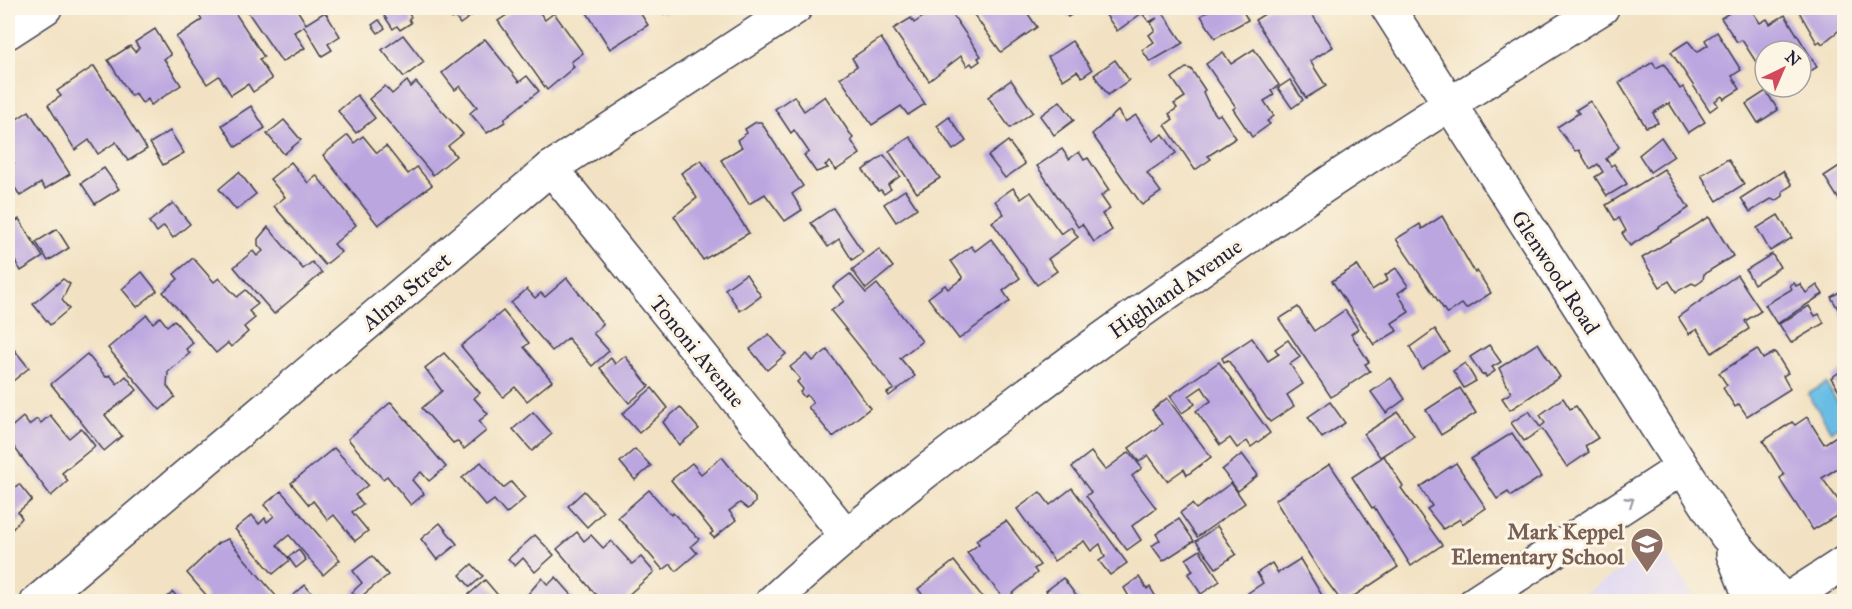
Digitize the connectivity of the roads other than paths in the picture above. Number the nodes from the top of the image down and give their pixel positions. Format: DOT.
graph roads {
  1 [pos="45,8"];
  2 [pos="795,8"];
  3 [pos="1388,8"];
  4 [pos="1602,8"];
  5 [pos="8,32"];
  6 [pos="1449,105"];
  7 [pos="551,168"];
  8 [pos="1682,468"];
  9 [pos="845,534"];
  10 [pos="1726,535"];
  11 [pos="1845,563"];
  12 [pos="1785,601"];
  13 [pos="37,602"];
  14 [pos="772,602"];
  15 [pos="1476,602"];
  16 [pos="1752,602"];
  1 -- 5 [label="street"];
  2 -- 7 [label="street, Alma Street"];
  3 -- 6 [label="street, Glenwood Road"];
  4 -- 6 [label="street, Highland Avenue"];
  6 -- 8 [label="street, Glenwood Road"];
  6 -- 9 [label="street, Highland Avenue"];
  7 -- 9 [label="street, Tononi Avenue"];
  7 -- 13 [label="street, Alma Street"];
  8 -- 10 [label="street, Glenwood Road"];
  15 -- 8 [label="street, one-way"];
  9 -- 14 [label="street, Highland Avenue"];
  10 -- 12 [label="street, Glenwood Road"];
  10 -- 16 [label="street, Glenwood Road"];
  11 -- 12 [label="street"];
}
